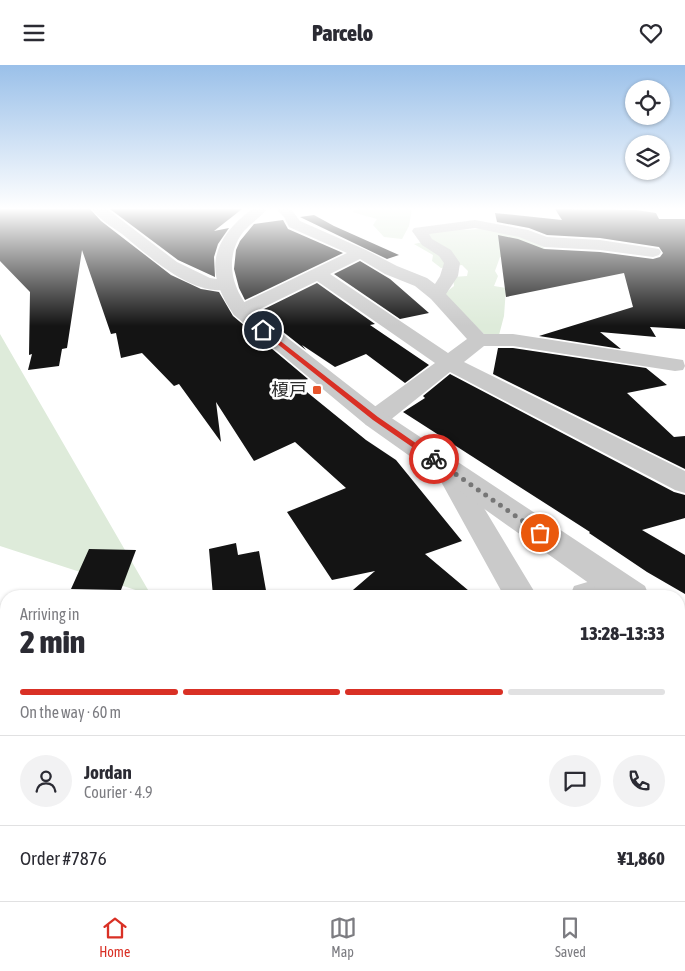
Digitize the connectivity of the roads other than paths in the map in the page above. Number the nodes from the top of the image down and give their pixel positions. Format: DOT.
graph roads {
  1 [pos="148,248"];
  2 [pos="226,248"];
  3 [pos="349,248"];
  4 [pos="437,248"];
  5 [pos="639,248"];
  6 [pos="653,252"];
  7 [pos="360,253"];
  8 [pos="318,274"];
  9 [pos="224,285"];
  10 [pos="437,295"];
  11 [pos="240,311"];
  12 [pos="479,340"];
  13 [pos="449,363"];
  14 [pos="682,366"];
  15 [pos="375,419"];
  16 [pos="446,467"];
  17 [pos="685,483"];
  18 [pos="518,590"];
  19 [pos="622,590"];
  1 -- 9 [label="street"];
  2 -- 9 [label="street"];
  3 -- 7 [label="street"];
  4 -- 10 [label="street"];
  5 -- 6 [label="street"];
  7 -- 8 [label="street"];
  7 -- 10 [label="street"];
  8 -- 11 [label="street"];
  8 -- 13 [label="street"];
  9 -- 11 [label="street"];
  10 -- 12 [label="street"];
  11 -- 15 [label="street"];
  12 -- 13 [label="street"];
  12 -- 14 [label="street"];
  13 -- 15 [label="street"];
  13 -- 17 [label="street"];
  15 -- 16 [label="street"];
  16 -- 18 [label="street"];
  16 -- 19 [label="street"];
}
